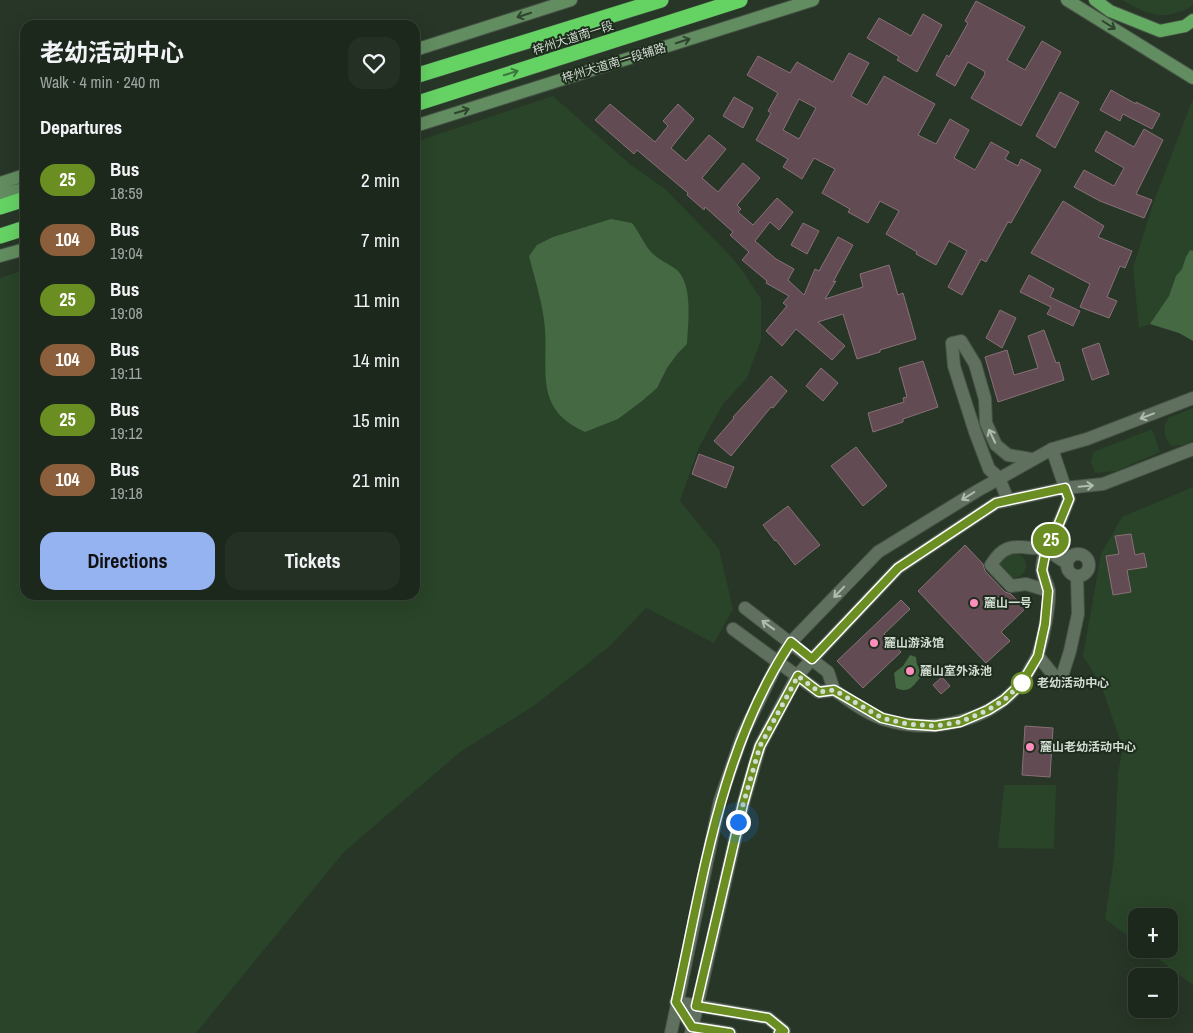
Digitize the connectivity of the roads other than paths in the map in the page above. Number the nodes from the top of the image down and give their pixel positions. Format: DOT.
graph roads {
  1 [pos="571,0"];
  2 [pos="661,0"];
  3 [pos="740,0"];
  4 [pos="783,0"];
  5 [pos="813,0"];
  6 [pos="1067,0"];
  7 [pos="1095,0"];
  8 [pos="759,16"];
  9 [pos="1193,20"];
  10 [pos="420,48"];
  11 [pos="420,74"];
  12 [pos="1193,78"];
  13 [pos="420,102"];
  14 [pos="420,124"];
  15 [pos="20,177"];
  16 [pos="0,183"];
  17 [pos="20,190"];
  18 [pos="0,194"];
  19 [pos="20,201"];
  20 [pos="0,207"];
  21 [pos="20,230"];
  22 [pos="0,236"];
  23 [pos="20,250"];
  24 [pos="0,256"];
  25 [pos="982,388"];
  26 [pos="963,392"];
  27 [pos="1193,398"];
  28 [pos="1052,449"];
  29 [pos="1193,449"];
  30 [pos="1031,459"];
  31 [pos="999,478"];
  32 [pos="1065,488"];
  33 [pos="1008,500"];
  34 [pos="1046,550"];
  35 [pos="1067,562"];
  36 [pos="1077,576"];
  37 [pos="1048,591"];
  38 [pos="745,608"];
  39 [pos="733,629"];
  40 [pos="791,642"];
  41 [pos="1038,656"];
  42 [pos="812,659"];
  43 [pos="778,662"];
  44 [pos="798,676"];
  45 [pos="834,690"];
  46 [pos="676,1002"];
  47 [pos="696,1006"];
  48 [pos="692,1030"];
  49 [pos="671,1033"];
  50 [pos="730,1033"];
  51 [pos="779,1033"];
  1 -- 10 [label="main road, one-way"];
  2 -- 11 [label="highway, 梓州大道南一段"];
  13 -- 3 [label="highway, 梓州大道南一段, one-way"];
  4 -- 8 [label="main road"];
  5 -- 8 [label="main road, 梓州大道南一段辅路"];
  6 -- 12 [label="main road, one-way"];
  7 -- 9 [label="main road"];
  14 -- 8 [label="main road, 梓州大道南一段辅路, one-way"];
  15 -- 16 [label="main road"];
  17 -- 18 [label="main road"];
  19 -- 20 [label="highway"];
  21 -- 22 [label="highway"];
  23 -- 24 [label="main road"];
  25 -- 26 [label="street"];
  25 -- 26 [label="street"];
  30 -- 25 [label="street, one-way"];
  26 -- 31 [label="street"];
  27 -- 28 [label="street, one-way"];
  28 -- 30 [label="street"];
  28 -- 32 [label="street"];
  32 -- 29 [label="street, one-way"];
  30 -- 31 [label="street"];
  31 -- 33 [label="street"];
  31 -- 40 [label="street, one-way"];
  32 -- 33 [label="street"];
  32 -- 34 [label="street"];
  33 -- 42 [label="street"];
  34 -- 35 [label="street"];
  34 -- 37 [label="street"];
  34 -- 37 [label="street"];
  35 -- 36 [label="street"];
  35 -- 36 [label="street"];
  36 -- 41 [label="street"];
  37 -- 41 [label="street"];
  40 -- 38 [label="street, one-way"];
  39 -- 43 [label="street"];
  40 -- 42 [label="street"];
  40 -- 43 [label="street"];
  41 -- 45 [label="street"];
  42 -- 44 [label="street"];
  42 -- 45 [label="street"];
  43 -- 44 [label="street"];
  43 -- 46 [label="street"];
  44 -- 45 [label="street"];
  44 -- 47 [label="street"];
  46 -- 47 [label="street"];
  46 -- 48 [label="street"];
  46 -- 49 [label="street"];
  47 -- 48 [label="street"];
  47 -- 51 [label="street"];
  48 -- 50 [label="street"];
}
